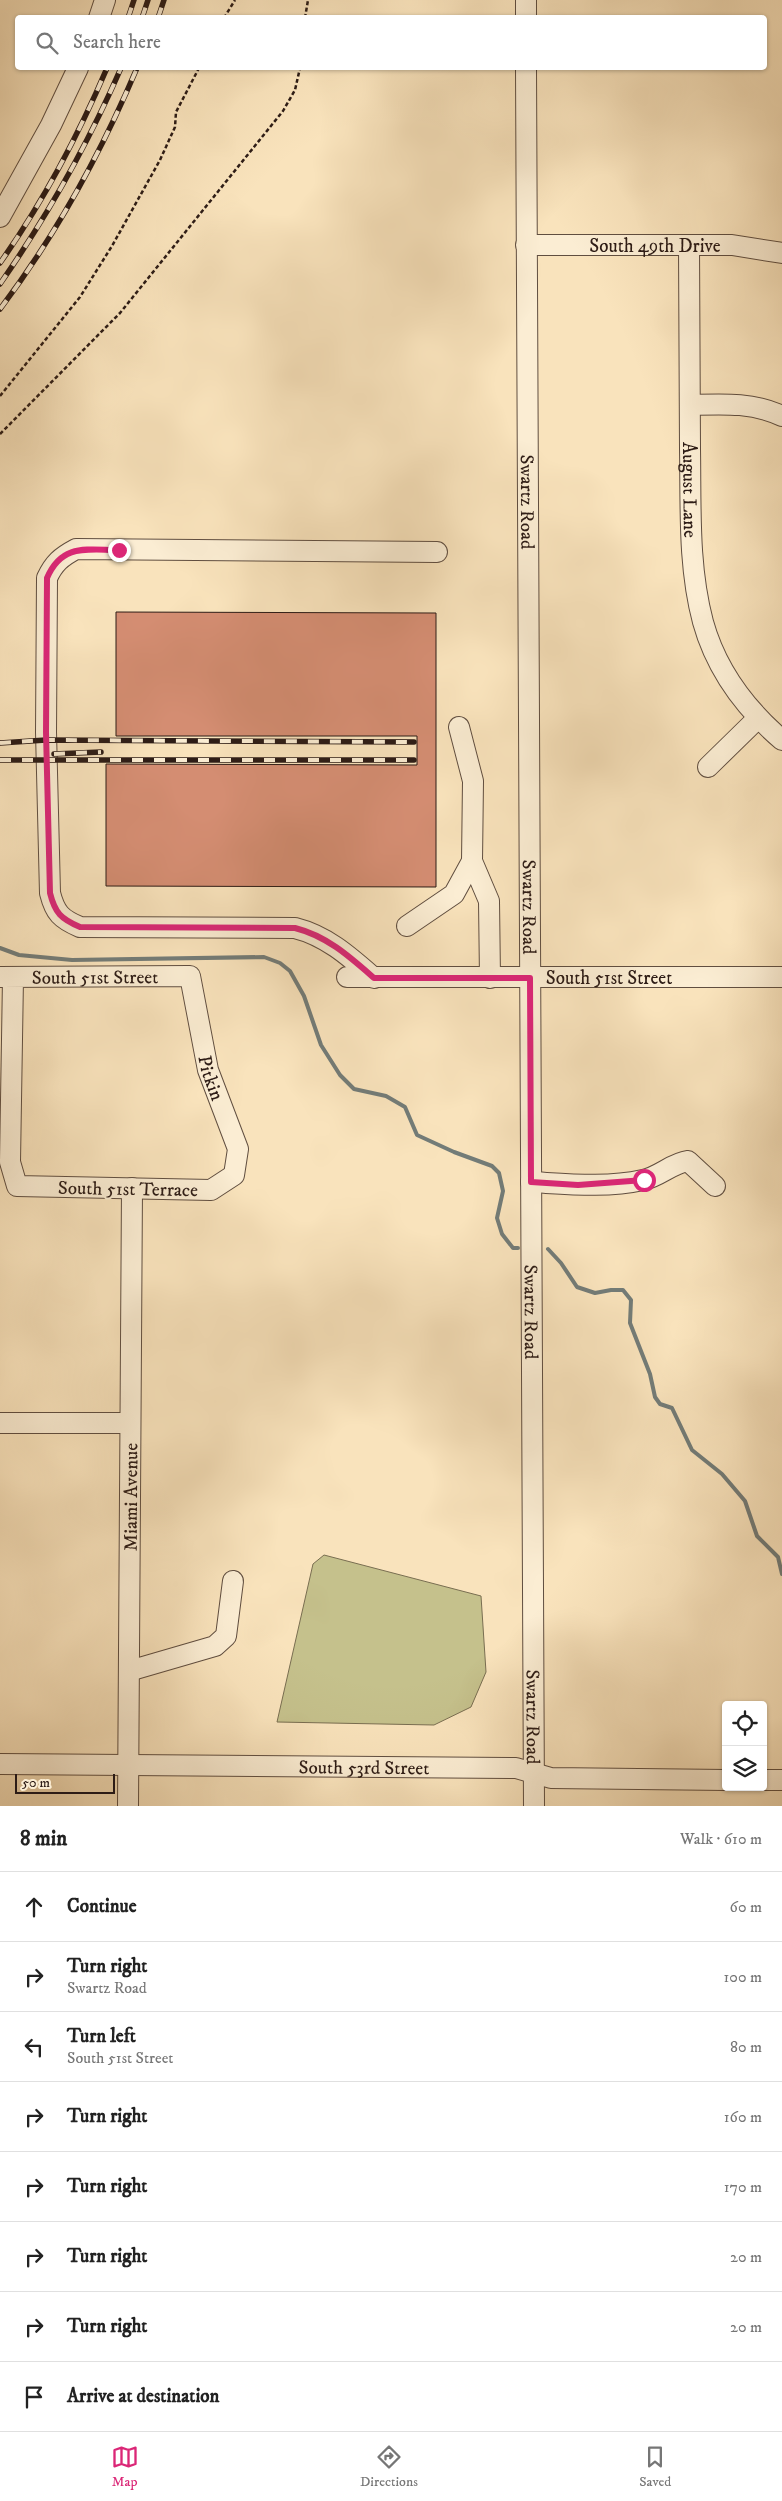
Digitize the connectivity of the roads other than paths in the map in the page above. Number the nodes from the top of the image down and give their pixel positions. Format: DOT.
graph roads {
  1 [pos="105,0"];
  2 [pos="526,0"];
  3 [pos="99,15"];
  4 [pos="526,15"];
  5 [pos="77,70"];
  6 [pos="526,70"];
  7 [pos="0,217"];
  8 [pos="526,244"];
  9 [pos="689,245"];
  10 [pos="782,253"];
  11 [pos="690,405"];
  12 [pos="782,416"];
  13 [pos="437,552"];
  14 [pos="758,719"];
  15 [pos="459,727"];
  16 [pos="782,740"];
  17 [pos="708,767"];
  18 [pos="472,861"];
  19 [pos="407,926"];
  20 [pos="190,976"];
  21 [pos="348,977"];
  22 [pos="782,977"];
  23 [pos="7,978"];
  24 [pos="374,978"];
  25 [pos="490,978"];
  26 [pos="530,978"];
  27 [pos="234,1175"];
  28 [pos="531,1182"];
  29 [pos="715,1186"];
  30 [pos="132,1188"];
  31 [pos="0,1423"];
  32 [pos="130,1423"];
  33 [pos="233,1582"];
  34 [pos="128,1672"];
  35 [pos="0,1764"];
  36 [pos="128,1765"];
  37 [pos="534,1774"];
  38 [pos="722,1780"];
  39 [pos="767,1780"];
  40 [pos="782,1780"];
  41 [pos="128,1806"];
  42 [pos="534,1806"];
  1 -- 3 [label="street"];
  2 -- 4 [label="street"];
  5 -- 7 [label="street"];
  6 -- 8 [label="street, Swartz Road"];
  8 -- 9 [label="street, South 49th Drive"];
  8 -- 26 [label="street, Swartz Road"];
  9 -- 10 [label="street, South 49th Drive"];
  9 -- 11 [label="street, August Lane"];
  11 -- 12 [label="street"];
  11 -- 14 [label="street, August Lane"];
  13 -- 24 [label="street"];
  14 -- 16 [label="street, August Lane"];
  14 -- 17 [label="street"];
  15 -- 18 [label="street"];
  18 -- 19 [label="street"];
  18 -- 25 [label="street"];
  20 -- 23 [label="street, South 51st Street"];
  20 -- 27 [label="street, Pitkin"];
  21 -- 24 [label="street, South 51st Street"];
  22 -- 26 [label="street, South 51st Street"];
  23 -- 30 [label="street, South 51st Terrace"];
  24 -- 25 [label="street, South 51st Street"];
  25 -- 26 [label="street, South 51st Street"];
  26 -- 28 [label="street, Swartz Road"];
  27 -- 30 [label="street, South 51st Terrace"];
  28 -- 29 [label="street"];
  28 -- 37 [label="street, Swartz Road"];
  30 -- 32 [label="street, Miami Avenue"];
  31 -- 32 [label="street"];
  32 -- 34 [label="street, Miami Avenue"];
  33 -- 34 [label="street"];
  34 -- 36 [label="street, Miami Avenue"];
  35 -- 36 [label="street, South 53rd Street"];
  36 -- 37 [label="street, South 53rd Street"];
  36 -- 41 [label="street, Miami Avenue"];
  37 -- 38 [label="street, South 53rd Street"];
  37 -- 42 [label="street, Swartz Road"];
  39 -- 40 [label="street"];
}
